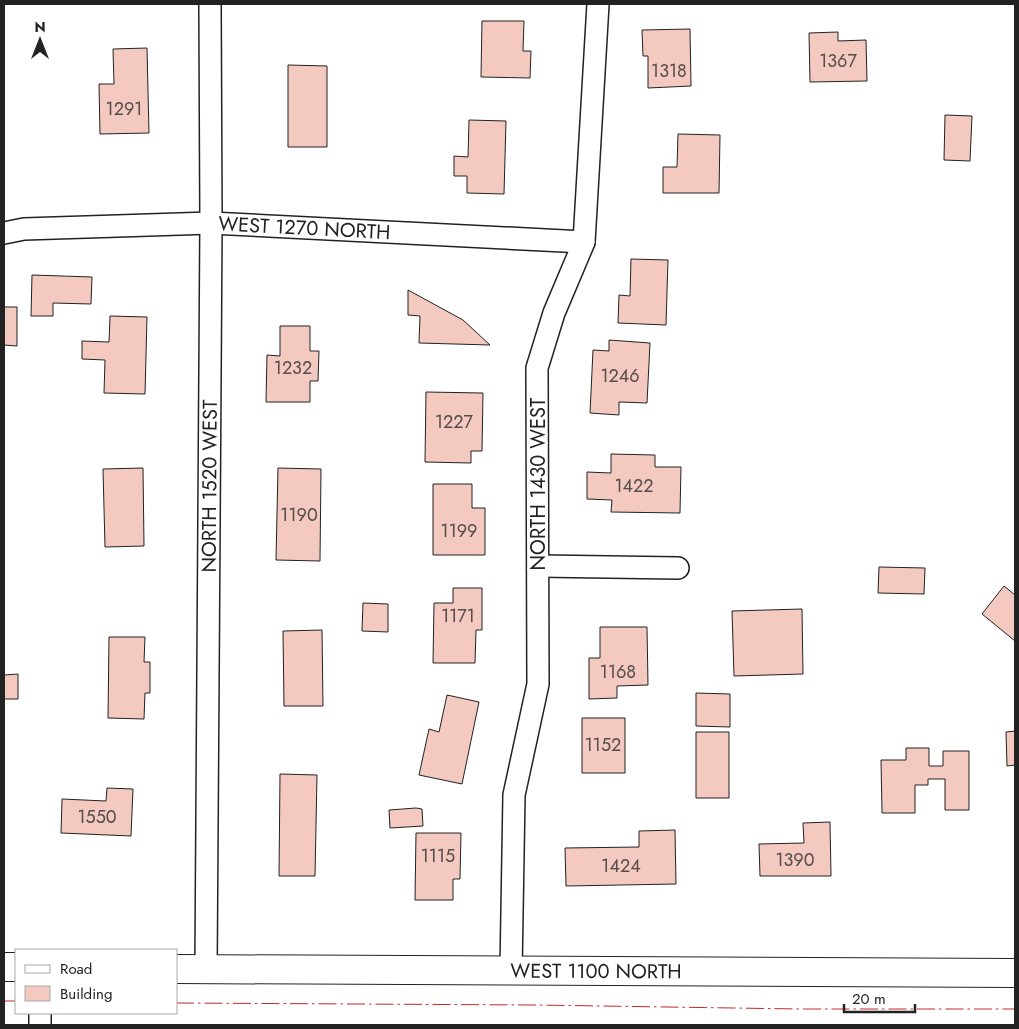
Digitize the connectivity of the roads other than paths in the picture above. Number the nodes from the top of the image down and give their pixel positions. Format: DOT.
graph roads {
  1 [pos="210,4"];
  2 [pos="598,4"];
  3 [pos="211,223"];
  4 [pos="14,231"];
  5 [pos="584,242"];
  6 [pos="539,566"];
  7 [pos="678,568"];
  8 [pos="178,969"];
  9 [pos="206,970"];
  10 [pos="511,971"];
  11 [pos="1015,973"];
  1 -- 3 [label="street, NORTH 1520 WEST"];
  2 -- 5 [label="street, NORTH 1430 WEST"];
  3 -- 4 [label="street, WEST 1270 NORTH"];
  3 -- 5 [label="street, WEST 1270 NORTH"];
  3 -- 9 [label="street, NORTH 1520 WEST"];
  5 -- 6 [label="street, NORTH 1430 WEST"];
  6 -- 7 [label="street"];
  6 -- 10 [label="street, NORTH 1430 WEST"];
  8 -- 9 [label="main road, WEST 1100 NORTH"];
  9 -- 10 [label="main road, WEST 1100 NORTH"];
  10 -- 11 [label="main road, WEST 1100 NORTH"];
}
